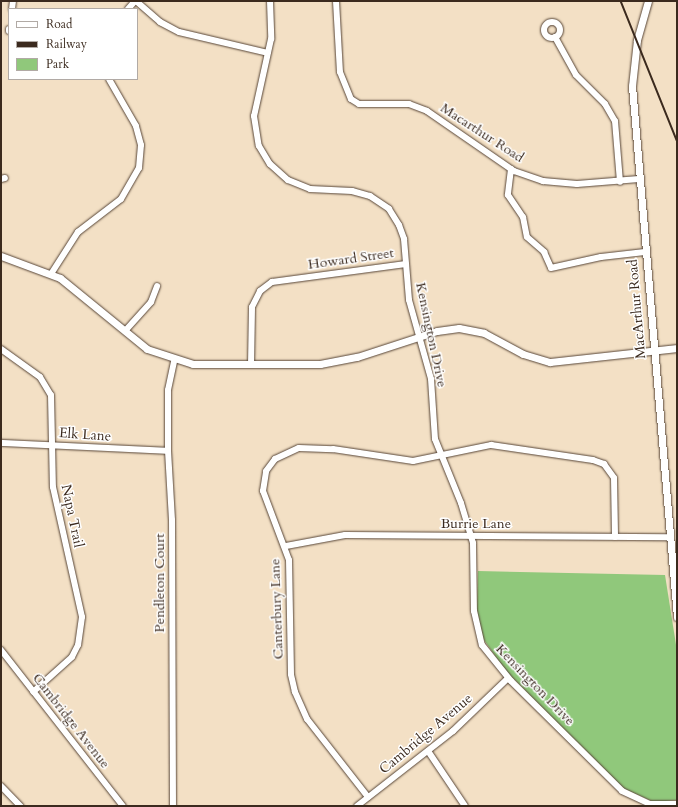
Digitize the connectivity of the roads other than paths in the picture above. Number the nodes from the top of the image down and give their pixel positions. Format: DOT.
graph roads {
  1 [pos="136,1"];
  2 [pos="270,1"];
  3 [pos="336,1"];
  4 [pos="648,1"];
  5 [pos="555,37"];
  6 [pos="268,53"];
  7 [pos="110,80"];
  8 [pos="511,169"];
  9 [pos="640,180"];
  10 [pos="620,182"];
  11 [pos="645,252"];
  12 [pos="1,256"];
  13 [pos="406,264"];
  14 [pos="51,274"];
  15 [pos="157,286"];
  16 [pos="125,332"];
  17 [pos="419,336"];
  18 [pos="677,348"];
  19 [pos="1,349"];
  20 [pos="653,350"];
  21 [pos="174,361"];
  22 [pos="251,365"];
  23 [pos="1,443"];
  24 [pos="51,444"];
  25 [pos="168,451"];
  26 [pos="440,456"];
  27 [pos="471,536"];
  28 [pos="615,537"];
  29 [pos="668,537"];
  30 [pos="286,546"];
  31 [pos="677,617"];
  32 [pos="1,650"];
  33 [pos="508,678"];
  34 [pos="33,692"];
  35 [pos="428,751"];
  36 [pos="1,786"];
  37 [pos="368,797"];
  38 [pos="677,804"];
  39 [pos="20,806"];
  40 [pos="123,806"];
  41 [pos="173,806"];
  42 [pos="357,806"];
  43 [pos="465,806"];
  1 -- 6 [label="street"];
  2 -- 6 [label="street, Kensington Drive"];
  3 -- 8 [label="street, Macarthur Road"];
  4 -- 9 [label="street, MacArthur Road"];
  5 -- 10 [label="street"];
  6 -- 13 [label="street, Kensington Drive"];
  7 -- 14 [label="street"];
  8 -- 10 [label="street, Macarthur Road"];
  8 -- 11 [label="street"];
  9 -- 10 [label="street, Macarthur Road"];
  9 -- 11 [label="street, MacArthur Road"];
  11 -- 20 [label="street, MacArthur Road"];
  12 -- 14 [label="street"];
  13 -- 17 [label="street, Kensington Drive"];
  13 -- 22 [label="street, Howard Street"];
  14 -- 16 [label="street"];
  15 -- 16 [label="street"];
  16 -- 21 [label="street"];
  17 -- 20 [label="street"];
  17 -- 22 [label="street"];
  17 -- 26 [label="street, Kensington Drive"];
  18 -- 20 [label="street"];
  19 -- 24 [label="street, Napa Trail"];
  20 -- 29 [label="street, MacArthur Road"];
  21 -- 22 [label="street"];
  21 -- 25 [label="street, Pendleton Court"];
  23 -- 24 [label="street, Elk Lane"];
  24 -- 25 [label="street, Elk Lane"];
  24 -- 34 [label="street, Napa Trail"];
  25 -- 41 [label="street, Pendleton Court"];
  26 -- 27 [label="street, Kensington Drive"];
  26 -- 28 [label="street, Canterbury Lane"];
  26 -- 30 [label="street, Canterbury Lane"];
  27 -- 28 [label="street, Burrie Lane"];
  27 -- 30 [label="street, Burrie Lane"];
  27 -- 33 [label="street, Kensington Drive"];
  28 -- 29 [label="street, Burrie Lane"];
  29 -- 31 [label="street, MacArthur Road"];
  30 -- 37 [label="street, Canterbury Lane"];
  32 -- 34 [label="street, Cambridge Avenue"];
  33 -- 35 [label="street, Cambridge Avenue"];
  33 -- 38 [label="street, Kensington Drive"];
  34 -- 40 [label="street, Cambridge Avenue"];
  35 -- 37 [label="street, Cambridge Avenue"];
  35 -- 43 [label="street"];
  36 -- 39 [label="street"];
  37 -- 42 [label="street, Cambridge Avenue"];
}
